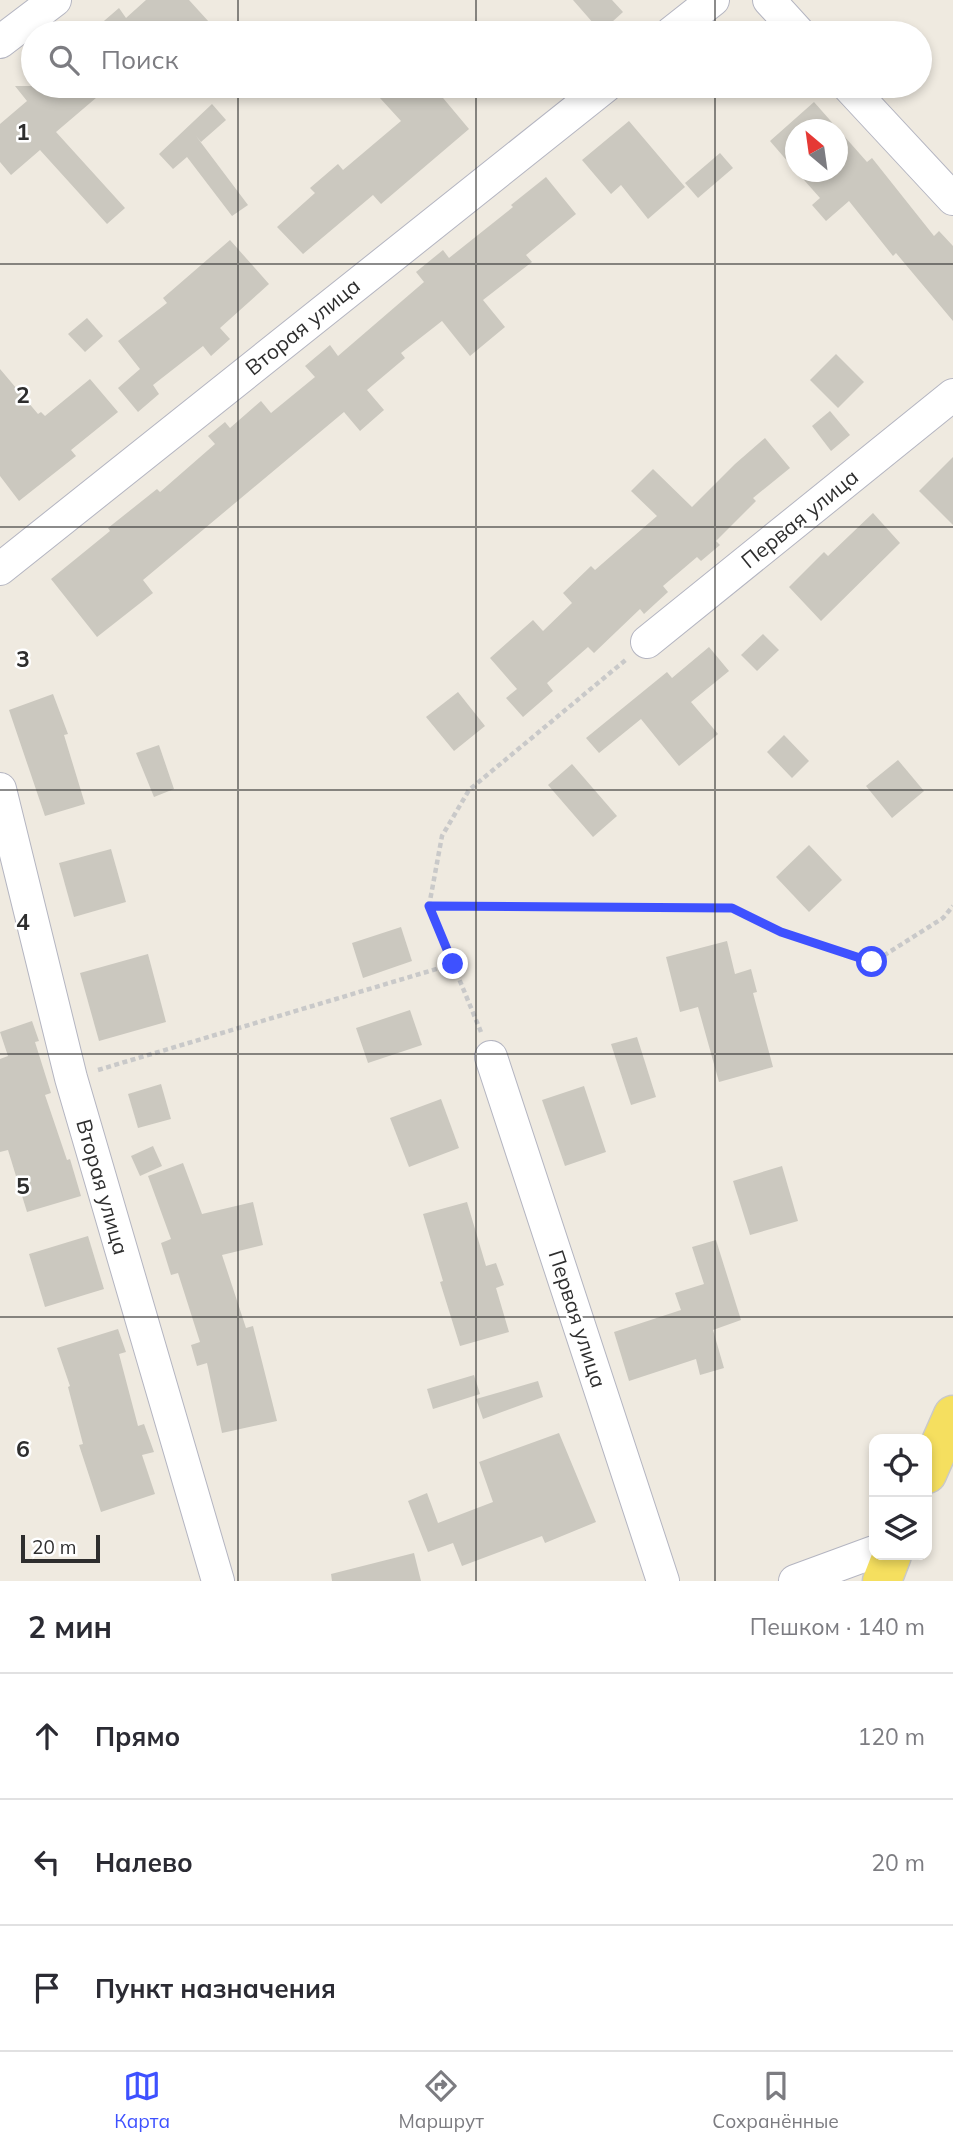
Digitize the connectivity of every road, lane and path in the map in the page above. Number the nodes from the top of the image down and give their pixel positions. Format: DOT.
graph roads {
  1 [pos="55,0"];
  2 [pos="713,0"];
  3 [pos="769,0"];
  4 [pos="28,21"];
  5 [pos="686,21"];
  6 [pos="788,21"];
  7 [pos="21,26"];
  8 [pos="0,42"];
  9 [pos="591,98"];
  10 [pos="859,98"];
  11 [pos="953,199"];
  12 [pos="953,396"];
  13 [pos="0,569"];
  14 [pos="647,642"];
  15 [pos="0,789"];
  16 [pos="429,906"];
  17 [pos="953,906"];
  18 [pos="453,964"];
  19 [pos="491,1057"];
  20 [pos="71,1078"];
  21 [pos="953,1415"];
  22 [pos="932,1463"];
  23 [pos="869,1554"];
  24 [pos="890,1560"];
  25 [pos="218,1581"];
  26 [pos="663,1581"];
  27 [pos="795,1581"];
  28 [pos="881,1581"];
  1 -- 4 [label="street"];
  2 -- 5 [label="street"];
  3 -- 6 [label="street"];
  7 -- 8 [label="street"];
  9 -- 13 [label="street, Вторая улица"];
  10 -- 11 [label="street"];
  12 -- 14 [label="street, Первая улица"];
  14 -- 16 [label="path"];
  15 -- 20 [label="street, Вторая улица"];
  16 -- 17 [label="path"];
  16 -- 18 [label="path"];
  18 -- 19 [label="path"];
  18 -- 20 [label="path"];
  19 -- 26 [label="street, Первая улица"];
  20 -- 25 [label="street, Вторая улица"];
  21 -- 22 [label="main road"];
  23 -- 27 [label="street"];
  24 -- 28 [label="main road"];
}
